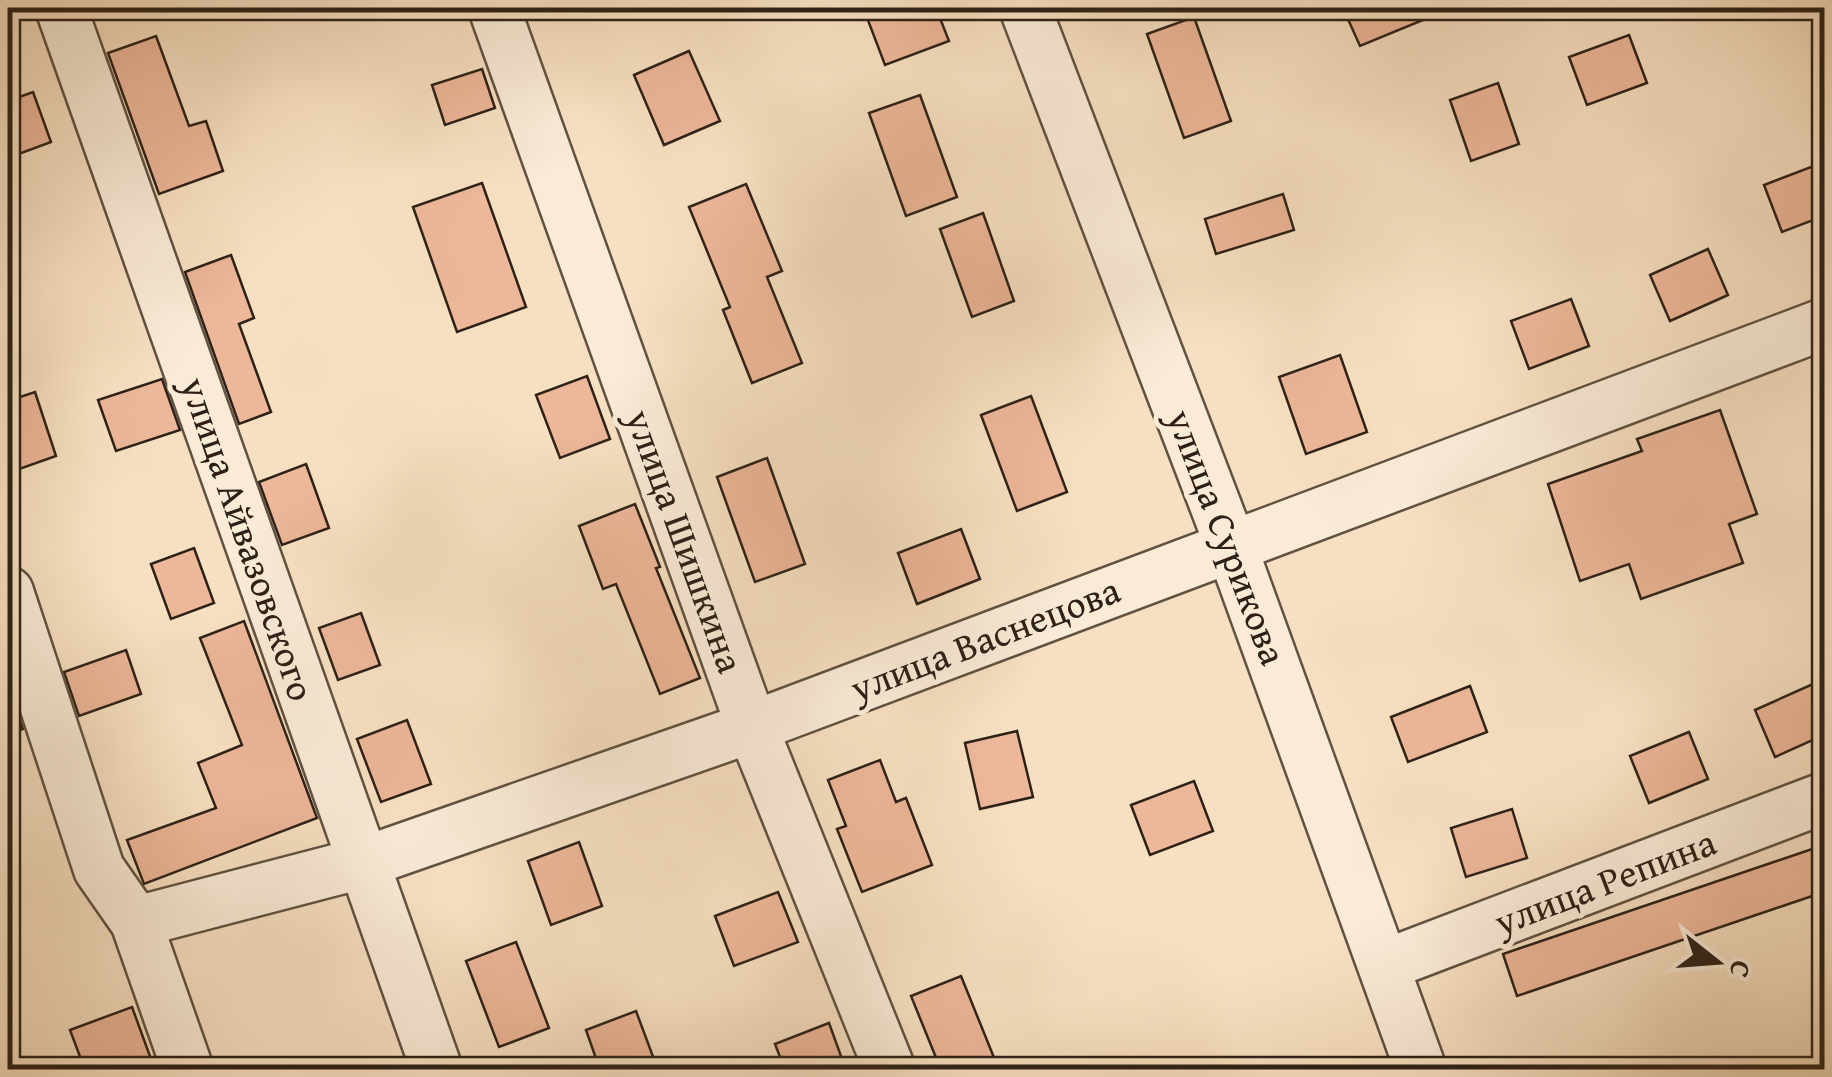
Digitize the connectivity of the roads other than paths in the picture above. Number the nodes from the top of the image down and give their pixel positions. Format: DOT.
graph roads {
  1 [pos="61,8"];
  2 [pos="494,8"];
  3 [pos="1025,8"];
  4 [pos="1824,324"];
  5 [pos="1231,546"];
  6 [pos="8,592"];
  7 [pos="752,727"];
  8 [pos="1824,798"];
  9 [pos="362,863"];
  10 [pos="136,922"];
  11 [pos="1385,966"];
  12 [pos="188,1070"];
  13 [pos="437,1070"];
  14 [pos="890,1070"];
  15 [pos="1420,1070"];
  1 -- 9 [label="street, улица Айвазовского"];
  2 -- 7 [label="street, улица Шишкина"];
  3 -- 5 [label="street, улица Сурикова"];
  4 -- 5 [label="street, улица Васнецова"];
  5 -- 7 [label="street, улица Васнецова"];
  5 -- 11 [label="street, улица Сурикова"];
  6 -- 10 [label="street"];
  7 -- 9 [label="street, улица Васнецова"];
  7 -- 14 [label="street, улица Шишкина"];
  8 -- 11 [label="street, улица Репина"];
  9 -- 10 [label="street, улица Васнецова"];
  9 -- 13 [label="street, улица Айвазовского"];
  10 -- 12 [label="street"];
  11 -- 15 [label="street, улица Сурикова"];
}
